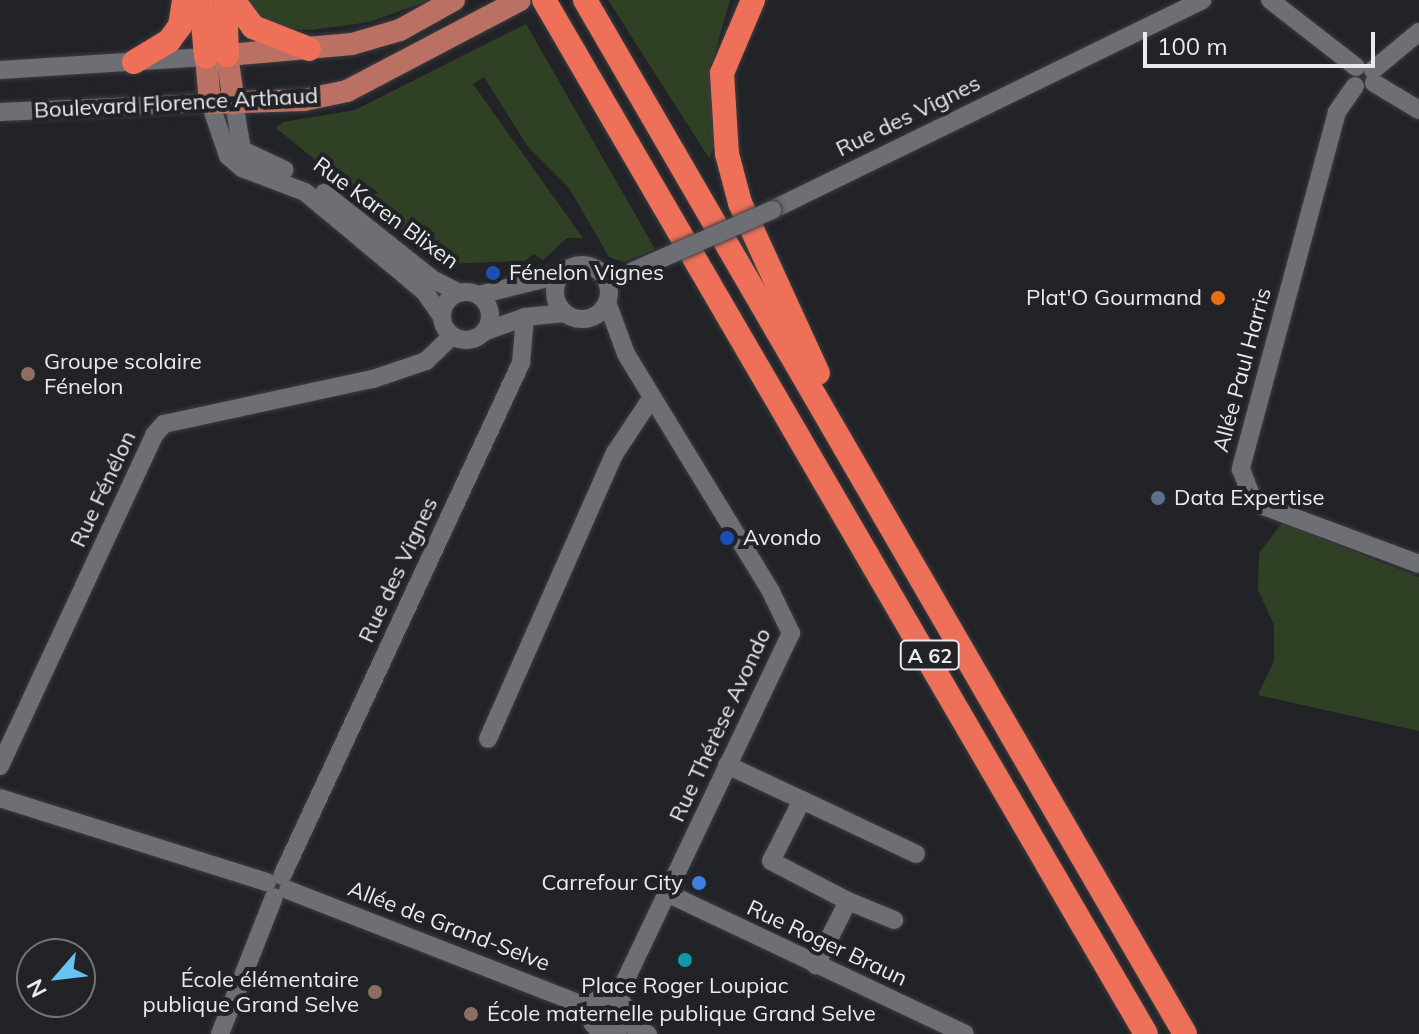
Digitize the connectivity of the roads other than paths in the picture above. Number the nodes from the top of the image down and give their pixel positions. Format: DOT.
graph roads {
  1 [pos="184,0"];
  2 [pos="201,0"];
  3 [pos="225,0"];
  4 [pos="233,0"];
  5 [pos="454,0"];
  6 [pos="520,0"];
  7 [pos="527,0"];
  8 [pos="544,0"];
  9 [pos="585,0"];
  10 [pos="753,0"];
  11 [pos="1202,0"];
  12 [pos="1270,0"];
  13 [pos="1419,32"];
  14 [pos="309,49"];
  15 [pos="216,56"];
  16 [pos="134,62"];
  17 [pos="0,70"];
  18 [pos="1365,77"];
  19 [pos="210,103"];
  20 [pos="234,103"];
  21 [pos="1419,110"];
  22 [pos="0,112"];
  23 [pos="633,271"];
  24 [pos="601,273"];
  25 [pos="560,275"];
  26 [pos="705,281"];
  27 [pos="460,293"];
  28 [pos="479,295"];
  29 [pos="608,296"];
  30 [pos="565,313"];
  31 [pos="442,317"];
  32 [pos="525,317"];
  33 [pos="584,319"];
  34 [pos="486,331"];
  35 [pos="452,336"];
  36 [pos="626,354"];
  37 [pos="652,397"];
  38 [pos="868,484"];
  39 [pos="1419,564"];
  40 [pos="488,739"];
  41 [pos="727,765"];
  42 [pos="0,766"];
  43 [pos="0,798"];
  44 [pos="802,800"];
  45 [pos="916,854"];
  46 [pos="278,887"];
  47 [pos="669,894"];
  48 [pos="848,901"];
  49 [pos="894,920"];
  50 [pos="816,965"];
  51 [pos="617,998"];
  52 [pos="591,1008"];
  53 [pos="625,1022"];
  54 [pos="602,1033"];
  55 [pos="220,1034"];
  56 [pos="648,1034"];
  57 [pos="965,1034"];
  58 [pos="1146,1034"];
  59 [pos="1185,1034"];
  1 -- 16 [label="highway"];
  2 -- 15 [label="highway"];
  3 -- 15 [label="highway"];
  4 -- 14 [label="highway"];
  5 -- 14 [label="main road, Boulevard Florence Arthaud"];
  6 -- 20 [label="main road, Boulevard Florence Arthaud"];
  7 -- 26 [label="highway"];
  8 -- 26 [label="highway, A 62"];
  9 -- 38 [label="highway, A 62"];
  10 -- 38 [label="highway"];
  11 -- 23 [label="street, Rue des Vignes, bridge"];
  12 -- 18 [label="street"];
  13 -- 18 [label="street, Allée Paul Harris"];
  14 -- 15 [label="main road, Boulevard Florence Arthaud"];
  15 -- 16 [label="street, Boulevard Florence Arthaud"];
  15 -- 19 [label="main road"];
  15 -- 20 [label="main road"];
  16 -- 17 [label="street, Boulevard Florence Arthaud"];
  18 -- 21 [label="street"];
  18 -- 39 [label="street, Allée Paul Harris"];
  19 -- 20 [label="main road, Boulevard Florence Arthaud"];
  19 -- 22 [label="street, Boulevard Florence Arthaud"];
  19 -- 31 [label="street, Rue Karen Blixen"];
  20 -- 27 [label="street, Rue Karen Blixen"];
  23 -- 24 [label="street, Rue des Vignes"];
  23 -- 29 [label="street, Rue des Vignes"];
  24 -- 25 [label="street"];
  24 -- 29 [label="street"];
  25 -- 28 [label="street"];
  25 -- 30 [label="street"];
  26 -- 58 [label="highway, A 62"];
  27 -- 28 [label="street"];
  27 -- 31 [label="street"];
  28 -- 34 [label="street"];
  29 -- 33 [label="street"];
  29 -- 36 [label="street"];
  30 -- 32 [label="street"];
  30 -- 33 [label="street"];
  31 -- 35 [label="street"];
  32 -- 34 [label="street"];
  32 -- 46 [label="street, Rue des Vignes"];
  33 -- 36 [label="street"];
  34 -- 35 [label="street"];
  35 -- 42 [label="street, Rue Fénélon"];
  36 -- 37 [label="street"];
  37 -- 40 [label="street"];
  37 -- 41 [label="street, Rue Thérèse Avondo"];
  38 -- 59 [label="highway, A 62"];
  41 -- 44 [label="street"];
  41 -- 47 [label="street, Rue Thérèse Avondo"];
  43 -- 46 [label="street, Allée de Grand-Selve"];
  44 -- 45 [label="street"];
  44 -- 48 [label="street"];
  46 -- 52 [label="street, Allée de Grand-Selve"];
  46 -- 55 [label="street, Rue des Vignes"];
  47 -- 50 [label="street, Rue Roger Braun"];
  47 -- 51 [label="street, Rue Thérèse Avondo"];
  48 -- 49 [label="street"];
  48 -- 50 [label="street"];
  50 -- 57 [label="street, Rue Roger Braun"];
  51 -- 52 [label="street"];
  51 -- 53 [label="street"];
  52 -- 54 [label="street"];
  53 -- 54 [label="street"];
  53 -- 56 [label="street"];
}
